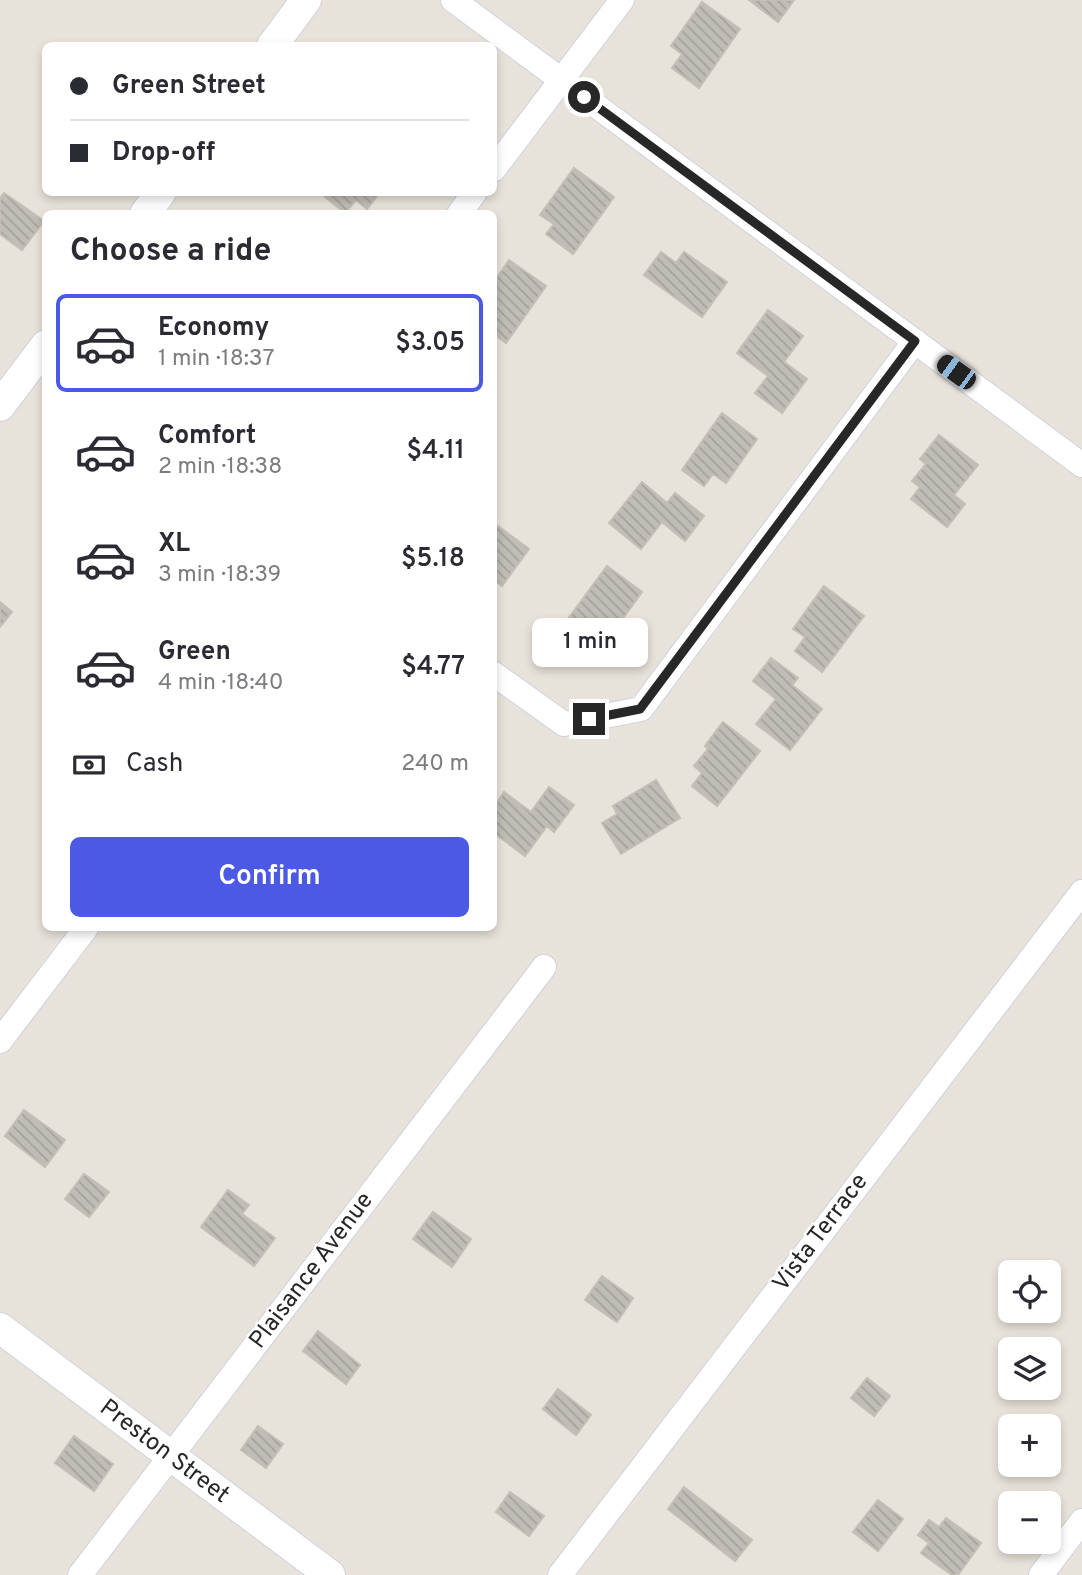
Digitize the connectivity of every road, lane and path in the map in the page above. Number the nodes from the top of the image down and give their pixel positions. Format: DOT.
graph roads {
  1 [pos="306,0"];
  2 [pos="453,0"];
  3 [pos="622,0"];
  4 [pos="275,42"];
  5 [pos="562,81"];
  6 [pos="497,165"];
  7 [pos="472,196"];
  8 [pos="461,210"];
  9 [pos="915,341"];
  10 [pos="42,350"];
  11 [pos="0,406"];
  12 [pos="1082,465"];
  13 [pos="497,676"];
  14 [pos="1082,892"];
  15 [pos="84,931"];
  16 [pos="544,967"];
  17 [pos="0,1041"];
  18 [pos="0,1328"];
  19 [pos="170,1457"];
  20 [pos="1082,1521"];
  21 [pos="80,1575"];
  22 [pos="330,1575"];
  23 [pos="560,1575"];
  24 [pos="1041,1575"];
  1 -- 4 [label="street"];
  2 -- 5 [label="street"];
  3 -- 5 [label="street"];
  5 -- 6 [label="street"];
  5 -- 9 [label="street"];
  7 -- 8 [label="street"];
  9 -- 12 [label="street"];
  9 -- 13 [label="street"];
  10 -- 11 [label="street"];
  14 -- 23 [label="street, Vista Terrace"];
  15 -- 17 [label="street"];
  16 -- 19 [label="street, Plaisance Avenue"];
  18 -- 19 [label="street, Preston Street"];
  19 -- 21 [label="street, Plaisance Avenue"];
  19 -- 22 [label="street, Preston Street"];
  20 -- 24 [label="street"];
}
